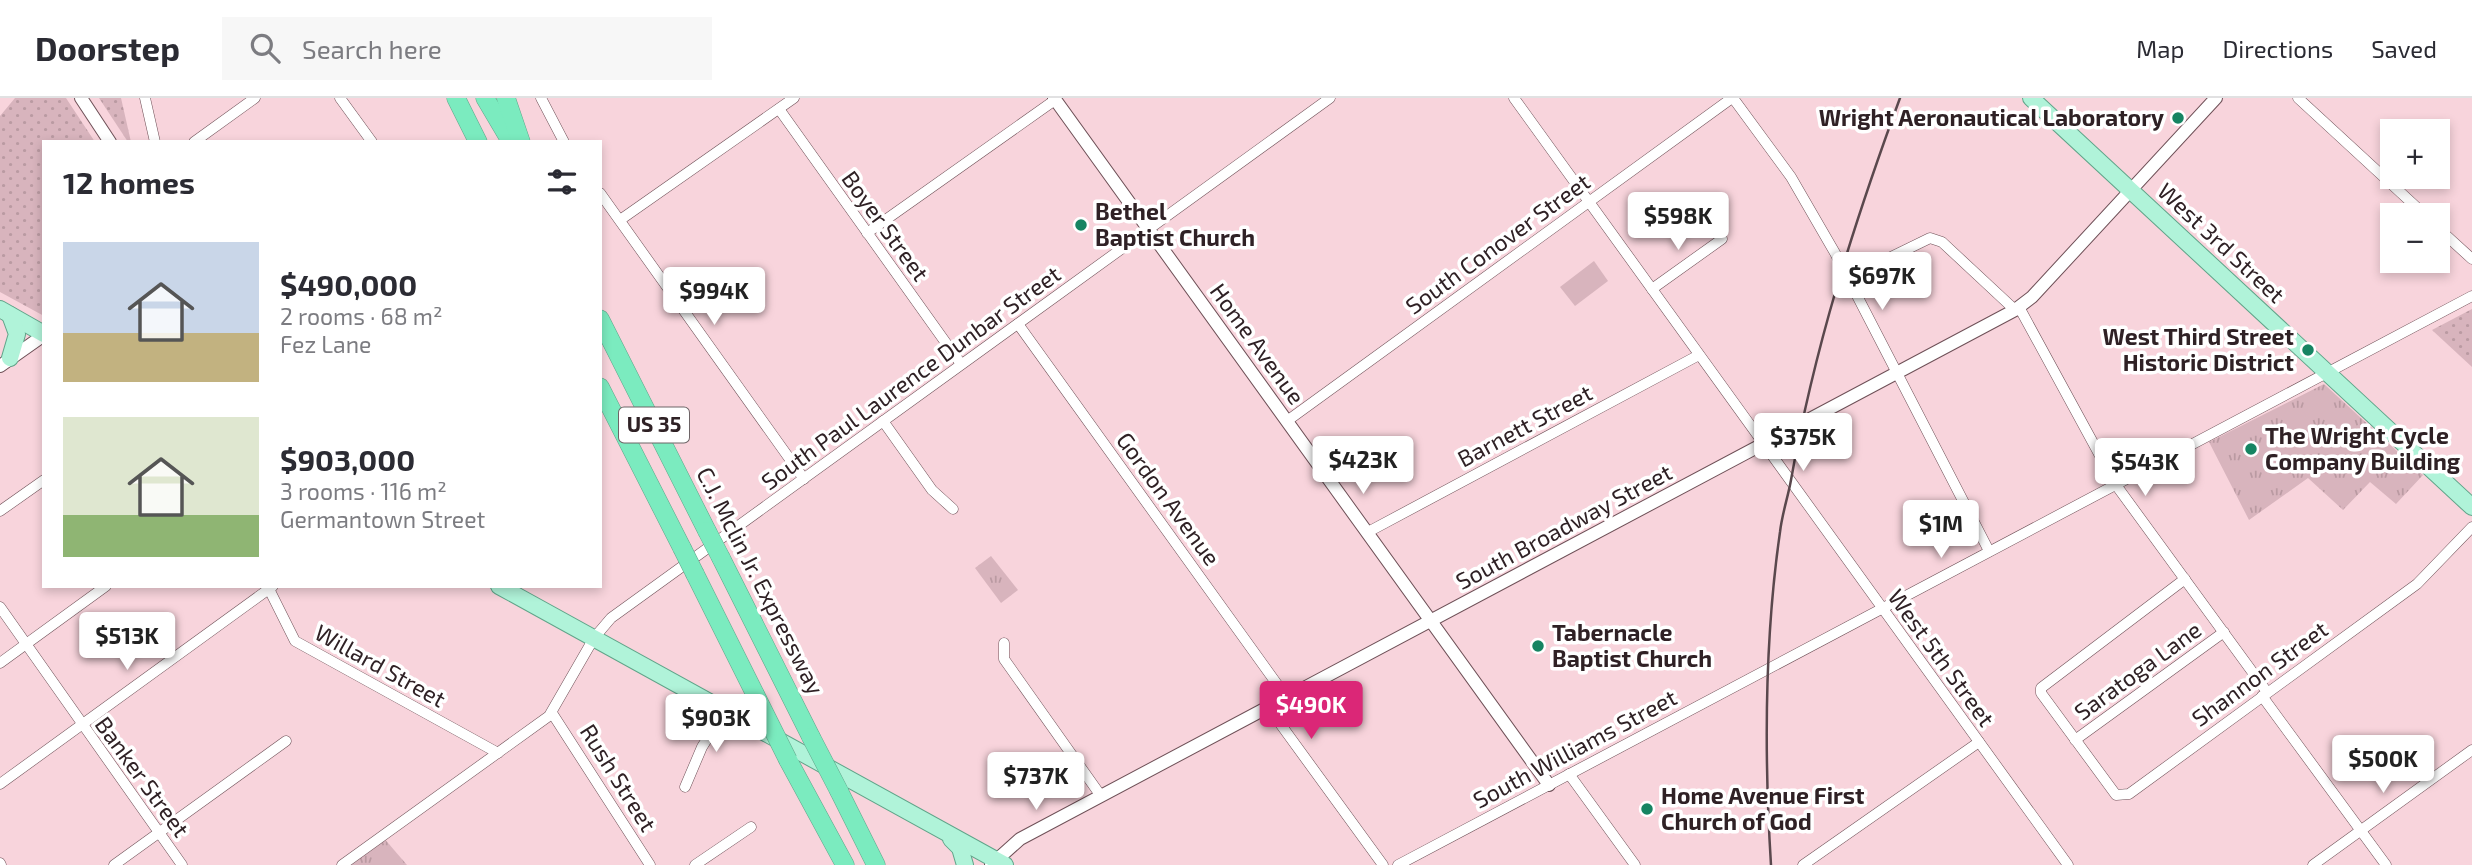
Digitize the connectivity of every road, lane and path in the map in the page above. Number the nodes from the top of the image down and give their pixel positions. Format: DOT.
graph roads {
  1 [pos="81,98"];
  2 [pos="145,98"];
  3 [pos="255,98"];
  4 [pos="340,98"];
  5 [pos="456,98"];
  6 [pos="485,98"];
  7 [pos="506,98"];
  8 [pos="541,98"];
  9 [pos="794,98"];
  10 [pos="1330,98"];
  11 [pos="1514,98"];
  12 [pos="1733,98"];
  13 [pos="2031,98"];
  14 [pos="2216,98"];
  15 [pos="2298,98"];
  16 [pos="1055,99"];
  17 [pos="779,109"];
  18 [pos="109,140"];
  19 [pos="155,140"];
  20 [pos="197,140"];
  21 [pos="371,140"];
  22 [pos="477,140"];
  23 [pos="510,140"];
  24 [pos="520,140"];
  25 [pos="563,140"];
  26 [pos="2131,190"];
  27 [pos="602,196"];
  28 [pos="1588,202"];
  29 [pos="2411,203"];
  30 [pos="620,220"];
  31 [pos="1148,228"];
  32 [pos="867,233"];
  33 [pos="1722,239"];
  34 [pos="2450,239"];
  35 [pos="2472,259"];
  36 [pos="1848,278"];
  37 [pos="1652,289"];
  38 [pos="2472,296"];
  39 [pos="2017,309"];
  40 [pos="5,312"];
  41 [pos="602,323"];
  42 [pos="1018,324"];
  43 [pos="42,334"];
  44 [pos="42,336"];
  45 [pos="1699,355"];
  46 [pos="5,362"];
  47 [pos="961,364"];
  48 [pos="2327,372"];
  49 [pos="1896,373"];
  50 [pos="602,391"];
  51 [pos="883,421"];
  52 [pos="1287,421"];
  53 [pos="1764,445"];
  54 [pos="804,479"];
  55 [pos="42,481"];
  56 [pos="2116,485"];
  57 [pos="2472,507"];
  58 [pos="953,509"];
  59 [pos="0,510"];
  60 [pos="2472,527"];
  61 [pos="1368,532"];
  62 [pos="1989,551"];
  63 [pos="2185,579"];
  64 [pos="103,588"];
  65 [pos="271,588"];
  66 [pos="503,588"];
  67 [pos="0,607"];
  68 [pos="1882,609"];
  69 [pos="1432,620"];
  70 [pos="2224,632"];
  71 [pos="594,638"];
  72 [pos="1003,643"];
  73 [pos="26,644"];
  74 [pos="0,663"];
  75 [pos="2264,694"];
  76 [pos="1287,698"];
  77 [pos="1268,707"];
  78 [pos="726,709"];
  79 [pos="552,713"];
  80 [pos="81,724"];
  81 [pos="2075,740"];
  82 [pos="286,741"];
  83 [pos="1979,742"];
  84 [pos="2472,750"];
  85 [pos="498,753"];
  86 [pos="1569,774"];
  87 [pos="0,784"];
  88 [pos="1549,785"];
  89 [pos="685,787"];
  90 [pos="1101,796"];
  91 [pos="751,827"];
  92 [pos="2360,831"];
  93 [pos="159,833"];
  94 [pos="947,835"];
  95 [pos="997,863"];
  96 [pos="114,865"];
  97 [pos="182,865"];
  98 [pos="342,865"];
  99 [pos="650,865"];
  100 [pos="695,865"];
  101 [pos="845,865"];
  102 [pos="876,865"];
  103 [pos="965,865"];
  104 [pos="1383,865"];
  105 [pos="1398,865"];
  106 [pos="1635,865"];
  107 [pos="1803,865"];
  108 [pos="2068,865"];
  109 [pos="2313,865"];
  110 [pos="2386,865"];
  1 -- 18 [label="street"];
  2 -- 19 [label="street"];
  3 -- 20 [label="street"];
  4 -- 21 [label="street"];
  5 -- 22 [label="highway"];
  6 -- 23 [label="highway"];
  7 -- 24 [label="highway"];
  8 -- 25 [label="street"];
  9 -- 17 [label="street"];
  10 -- 31 [label="street, South Paul Laurence Dunbar Street"];
  11 -- 28 [label="street, West 5th Street"];
  12 -- 28 [label="street, South Conover Street"];
  12 -- 36 [label="street"];
  13 -- 26 [label="main road, West 3rd Street"];
  14 -- 26 [label="street, South Broadway Street"];
  15 -- 29 [label="street"];
  16 -- 31 [label="street, Home Avenue"];
  16 -- 32 [label="street"];
  17 -- 30 [label="street"];
  17 -- 32 [label="street, Boyer Street"];
  26 -- 39 [label="street, South Broadway Street"];
  26 -- 48 [label="main road, West 3rd Street"];
  27 -- 30 [label="street"];
  28 -- 37 [label="street, West 5th Street"];
  28 -- 52 [label="street, South Conover Street"];
  30 -- 54 [label="street"];
  31 -- 42 [label="street, South Paul Laurence Dunbar Street"];
  31 -- 52 [label="street, Home Avenue"];
  32 -- 47 [label="street, Boyer Street"];
  33 -- 37 [label="street"];
  34 -- 35 [label="street"];
  36 -- 39 [label="street"];
  36 -- 49 [label="street"];
  37 -- 45 [label="street, West 5th Street"];
  38 -- 48 [label="street, South Williams Street"];
  39 -- 49 [label="street, South Broadway Street"];
  39 -- 56 [label="street"];
  40 -- 43 [label="main road"];
  40 -- 46 [label="main road"];
  41 -- 102 [label="highway, C.J. Mclin Jr. Expressway / US 35, bridge"];
  42 -- 47 [label="street, South Paul Laurence Dunbar Street"];
  42 -- 76 [label="street, Gordon Avenue"];
  44 -- 46 [label="street"];
  45 -- 53 [label="street, West 5th Street"];
  45 -- 61 [label="street, Barnett Street"];
  47 -- 51 [label="street, South Paul Laurence Dunbar Street"];
  48 -- 56 [label="street, South Williams Street"];
  48 -- 57 [label="main road, West 3rd Street"];
  49 -- 53 [label="street, South Broadway Street"];
  49 -- 62 [label="street"];
  50 -- 101 [label="highway, US 35, bridge"];
  51 -- 54 [label="street, South Paul Laurence Dunbar Street"];
  51 -- 58 [label="street"];
  52 -- 61 [label="street, Home Avenue"];
  53 -- 68 [label="street, West 5th Street"];
  53 -- 69 [label="street, South Broadway Street"];
  54 -- 71 [label="street, South Paul Laurence Dunbar Street"];
  55 -- 59 [label="street"];
  56 -- 62 [label="street, South Williams Street"];
  56 -- 63 [label="street"];
  60 -- 75 [label="street, Shannon Street"];
  61 -- 69 [label="street, Home Avenue"];
  62 -- 68 [label="street, South Williams Street"];
  63 -- 70 [label="street"];
  63 -- 81 [label="street"];
  64 -- 73 [label="street"];
  65 -- 80 [label="street"];
  65 -- 85 [label="street, Willard Street"];
  66 -- 71 [label="main road"];
  67 -- 73 [label="street, Banker Street"];
  68 -- 83 [label="street, West 5th Street"];
  68 -- 86 [label="street, South Williams Street"];
  69 -- 76 [label="street, South Broadway Street"];
  69 -- 88 [label="street, Home Avenue"];
  70 -- 75 [label="street"];
  70 -- 81 [label="street, Saratoga Lane"];
  71 -- 78 [label="main road"];
  71 -- 79 [label="street, South Paul Laurence Dunbar Street"];
  72 -- 90 [label="street"];
  73 -- 74 [label="street"];
  73 -- 80 [label="street, Banker Street"];
  75 -- 81 [label="street, Shannon Street"];
  75 -- 92 [label="street"];
  76 -- 77 [label="street, South Broadway Street"];
  77 -- 90 [label="street, South Broadway Street"];
  77 -- 104 [label="street"];
  78 -- 89 [label="street"];
  78 -- 94 [label="main road"];
  79 -- 85 [label="street, South Paul Laurence Dunbar Street"];
  79 -- 99 [label="street, Rush Street"];
  80 -- 87 [label="street"];
  80 -- 93 [label="street, Banker Street"];
  82 -- 93 [label="street"];
  83 -- 107 [label="street"];
  83 -- 108 [label="street, West 5th Street"];
  84 -- 92 [label="street"];
  85 -- 98 [label="street, South Paul Laurence Dunbar Street"];
  86 -- 88 [label="street, South Williams Street"];
  86 -- 106 [label="street"];
  88 -- 105 [label="street, South Williams Street"];
  90 -- 95 [label="street, South Broadway Street"];
  91 -- 100 [label="street"];
  92 -- 109 [label="street"];
  92 -- 110 [label="street"];
  93 -- 96 [label="street"];
  93 -- 97 [label="street, Banker Street"];
  94 -- 95 [label="main road"];
  94 -- 103 [label="main road"];
}
